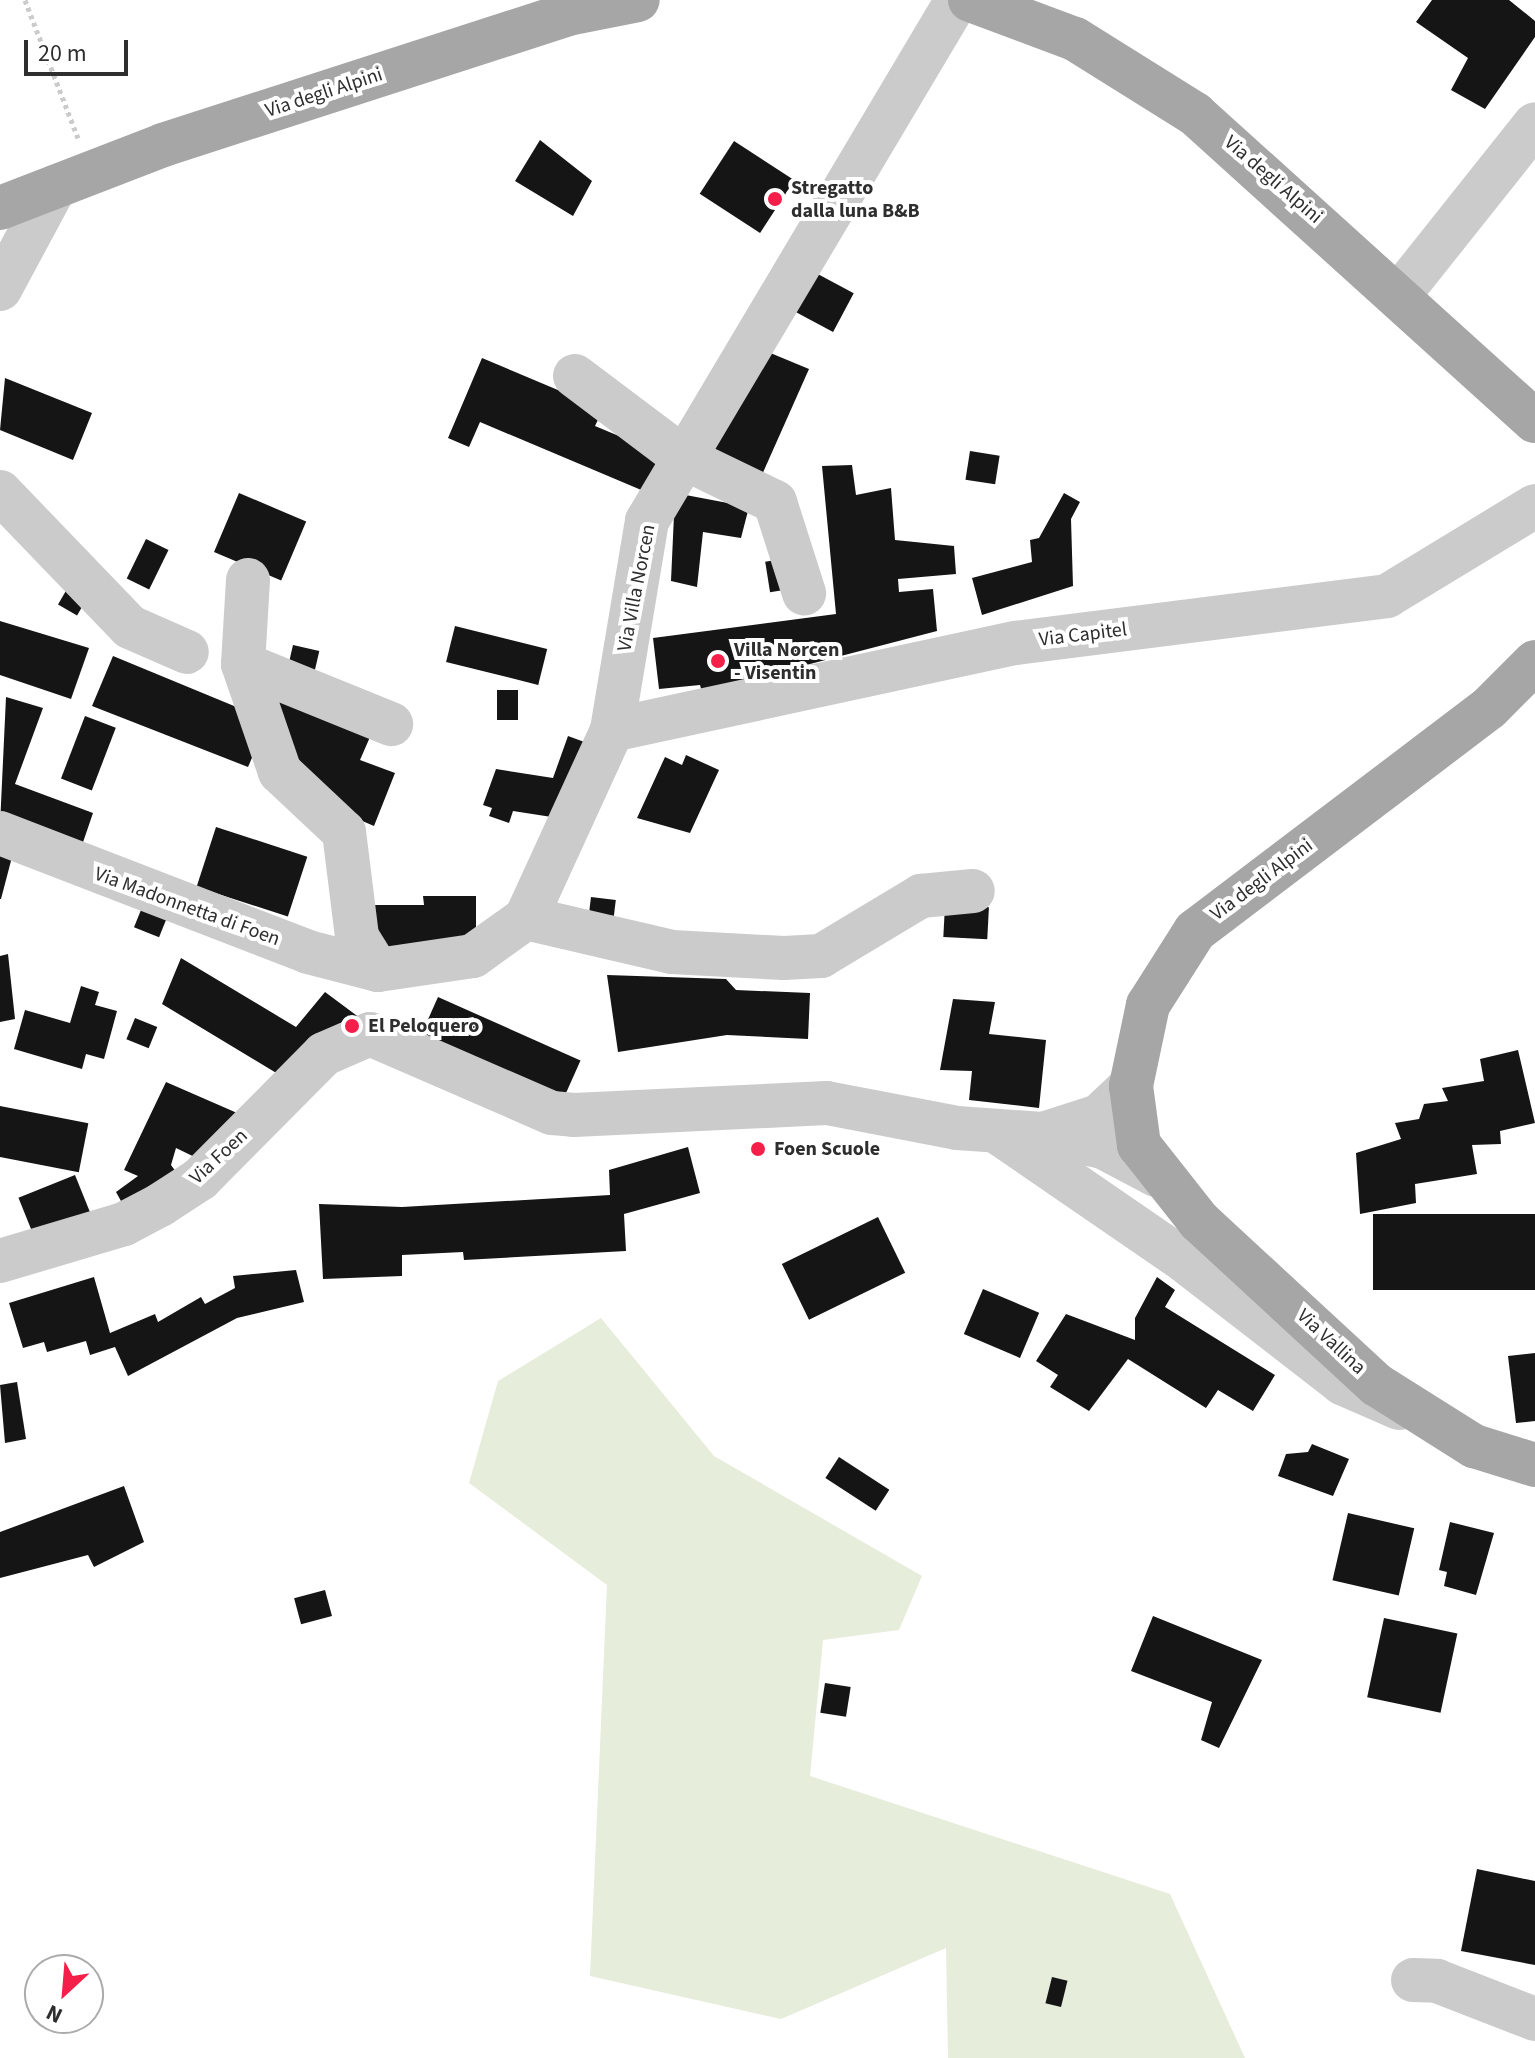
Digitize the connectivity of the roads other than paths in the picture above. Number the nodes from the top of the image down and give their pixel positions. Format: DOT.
graph roads {
  1 [pos="638,0"];
  2 [pos="957,0"];
  3 [pos="970,0"];
  4 [pos="1535,124"];
  5 [pos="73,180"];
  6 [pos="5,206"];
  7 [pos="0,289"];
  8 [pos="1399,295"];
  9 [pos="575,376"];
  10 [pos="1535,421"];
  11 [pos="684,458"];
  12 [pos="0,492"];
  13 [pos="1535,506"];
  14 [pos="248,580"];
  15 [pos="804,593"];
  16 [pos="187,652"];
  17 [pos="1535,662"];
  18 [pos="243,664"];
  19 [pos="391,724"];
  20 [pos="612,730"];
  21 [pos="0,833"];
  22 [pos="973,891"];
  23 [pos="526,918"];
  24 [pos="378,970"];
  25 [pos="370,1034"];
  26 [pos="1131,1086"];
  27 [pos="994,1130"];
  28 [pos="1043,1134"];
  29 [pos="1156,1175"];
  30 [pos="0,1261"];
  31 [pos="1419,1415"];
  32 [pos="1535,1465"];
  33 [pos="1413,1980"];
  34 [pos="1535,2019"];
  1 -- 5 [label="main road, Via degli Alpini"];
  2 -- 11 [label="street, Via Villa Norcen"];
  3 -- 8 [label="main road, Via degli Alpini"];
  4 -- 8 [label="street"];
  5 -- 6 [label="main road, Via degli Alpini"];
  5 -- 7 [label="street"];
  8 -- 10 [label="main road, Via degli Alpini"];
  9 -- 11 [label="street"];
  11 -- 15 [label="street"];
  11 -- 20 [label="street, Via Villa Norcen"];
  12 -- 16 [label="street"];
  13 -- 20 [label="street, Via Capitel"];
  14 -- 18 [label="street"];
  17 -- 26 [label="main road, Via degli Alpini"];
  18 -- 19 [label="street"];
  18 -- 24 [label="street"];
  20 -- 23 [label="street, Via Villa Norcen"];
  21 -- 24 [label="street, Via Madonnetta di Foen"];
  22 -- 23 [label="street"];
  23 -- 24 [label="street, Via Villa Norcen"];
  24 -- 25 [label="street"];
  25 -- 27 [label="street"];
  25 -- 30 [label="street, Via Foen"];
  26 -- 28 [label="street"];
  26 -- 29 [label="main road, Via degli Alpini"];
  27 -- 28 [label="street"];
  27 -- 31 [label="street"];
  28 -- 29 [label="street"];
  29 -- 31 [label="main road, Via Vallina"];
  31 -- 32 [label="main road, Via Vallina"];
  33 -- 34 [label="street"];
}
